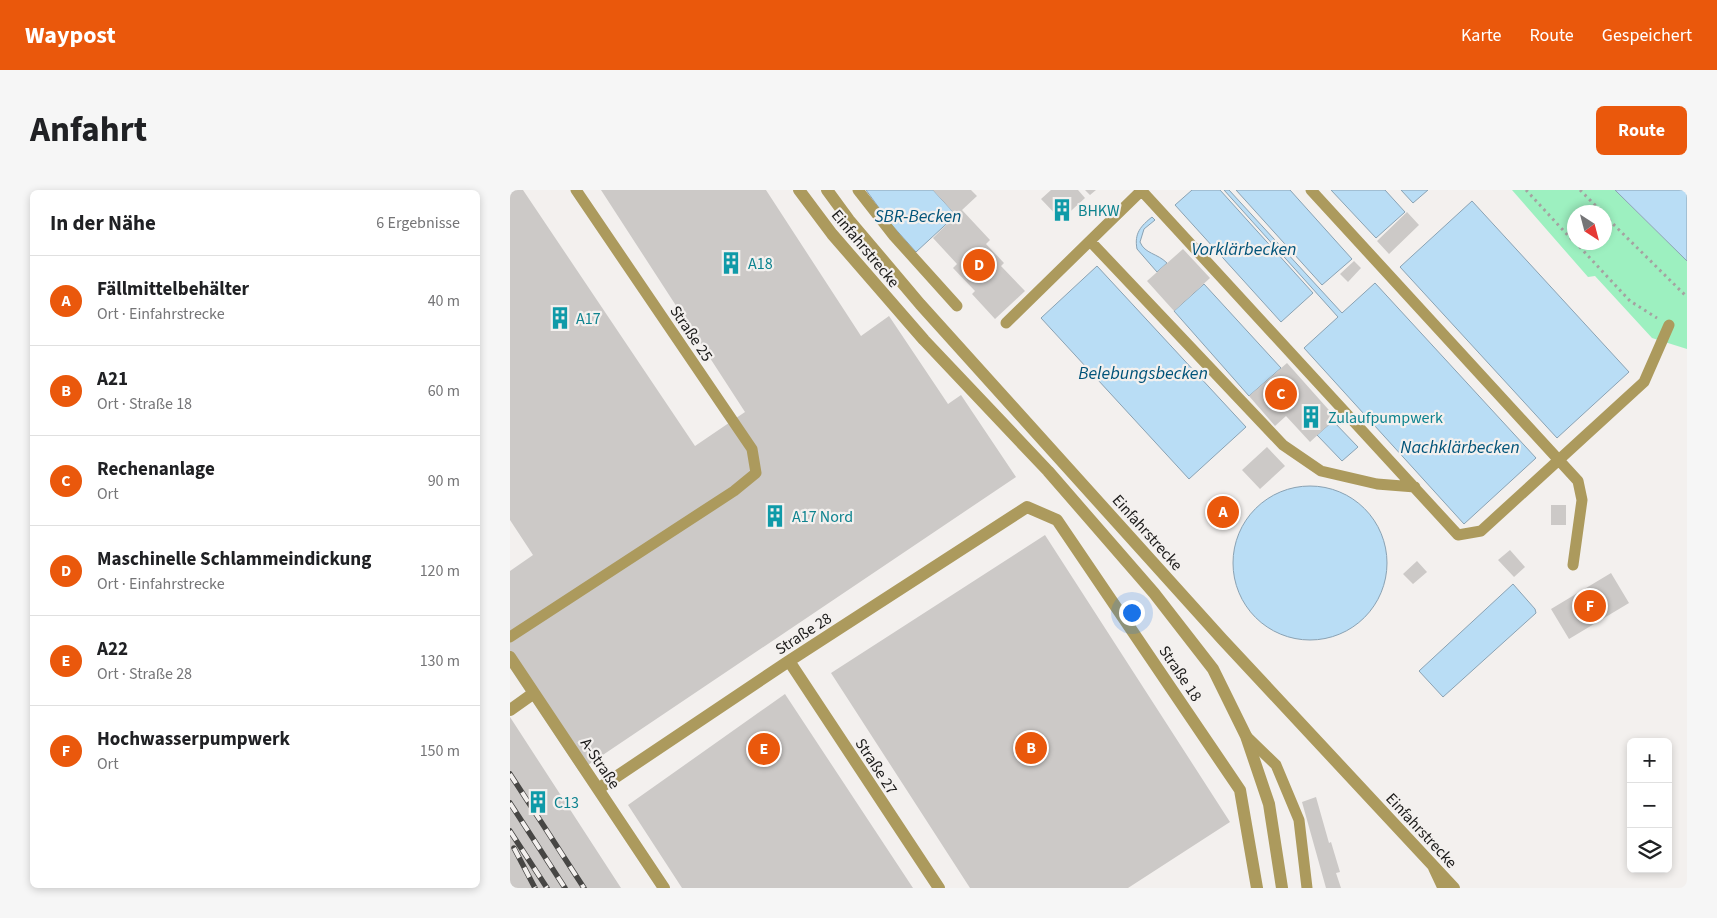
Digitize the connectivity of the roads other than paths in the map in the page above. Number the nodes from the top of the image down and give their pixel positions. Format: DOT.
graph roads {
  1 [pos="576,190"];
  2 [pos="799,190"];
  3 [pos="827,190"];
  4 [pos="858,190"];
  5 [pos="1142,190"];
  6 [pos="1311,190"];
  7 [pos="1090,241"];
  8 [pos="957,306"];
  9 [pos="1006,323"];
  10 [pos="1669,325"];
  11 [pos="1558,460"];
  12 [pos="1414,488"];
  13 [pos="1026,507"];
  14 [pos="1573,565"];
  15 [pos="510,637"];
  16 [pos="510,657"];
  17 [pos="788,661"];
  18 [pos="534,694"];
  19 [pos="510,710"];
  20 [pos="1246,736"];
  21 [pos="598,789"];
  22 [pos="1432,864"];
  23 [pos="664,888"];
  24 [pos="939,888"];
  25 [pos="1257,888"];
  26 [pos="1282,888"];
  27 [pos="1307,888"];
  28 [pos="1442,888"];
  29 [pos="1454,888"];
  1 -- 15 [label="lane, Straße 25"];
  2 -- 20 [label="street, Einfahrstrecke"];
  3 -- 22 [label="street, Einfahrstrecke"];
  4 -- 8 [label="lane"];
  5 -- 7 [label="lane"];
  5 -- 12 [label="lane"];
  6 -- 11 [label="lane"];
  7 -- 9 [label="lane"];
  7 -- 12 [label="lane"];
  10 -- 11 [label="lane"];
  11 -- 12 [label="lane"];
  11 -- 14 [label="lane"];
  13 -- 17 [label="street, Straße 28"];
  13 -- 25 [label="street, Straße 18"];
  16 -- 18 [label="street, A-Straße"];
  17 -- 21 [label="street, Straße 28"];
  17 -- 24 [label="street, Straße 27"];
  18 -- 19 [label="street"];
  18 -- 21 [label="street, A-Straße"];
  20 -- 26 [label="street, Einfahrstrecke"];
  20 -- 27 [label="lane"];
  21 -- 23 [label="street, A-Straße"];
  22 -- 28 [label="lane"];
  22 -- 29 [label="street, Einfahrstrecke"];
}
